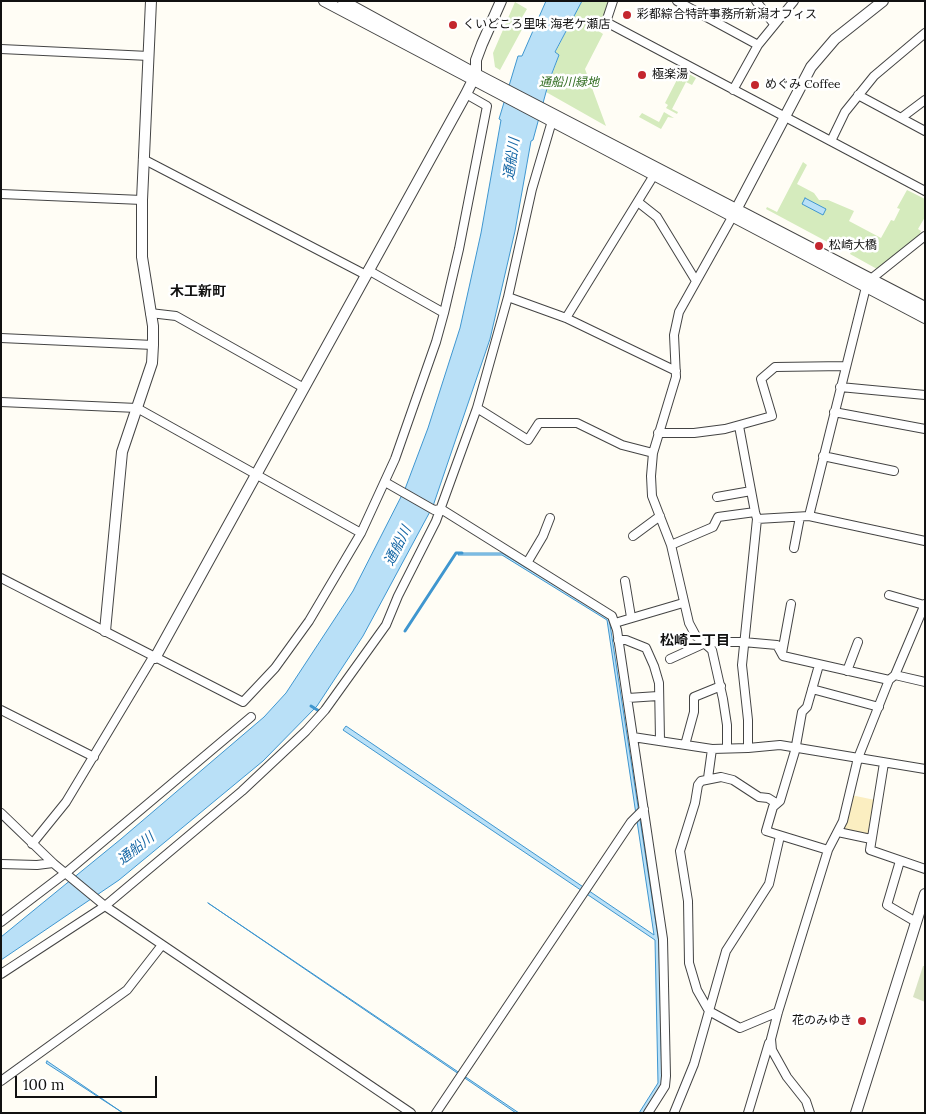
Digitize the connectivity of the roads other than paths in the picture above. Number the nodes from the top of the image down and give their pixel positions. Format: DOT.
graph roads {
  1 [pos="151,1"];
  2 [pos="324,1"];
  3 [pos="343,1"];
  4 [pos="501,1"];
  5 [pos="613,1"];
  6 [pos="677,1"];
  7 [pos="756,1"];
  8 [pos="794,1"];
  9 [pos="883,1"];
  10 [pos="774,24"];
  11 [pos="925,33"];
  12 [pos="758,45"];
  13 [pos="1,49"];
  14 [pos="148,56"];
  15 [pos="474,77"];
  16 [pos="733,90"];
  17 [pos="466,94"];
  18 [pos="858,95"];
  19 [pos="925,100"];
  20 [pos="784,116"];
  21 [pos="550,118"];
  22 [pos="901,118"];
  23 [pos="925,131"];
  24 [pos="831,141"];
  25 [pos="143,159"];
  26 [pos="654,175"];
  27 [pos="925,191"];
  28 [pos="1,194"];
  29 [pos="142,200"];
  30 [pos="638,202"];
  31 [pos="735,212"];
  32 [pos="925,236"];
  33 [pos="367,272"];
  34 [pos="696,281"];
  35 [pos="869,283"];
  36 [pos="508,297"];
  37 [pos="925,307"];
  38 [pos="150,313"];
  39 [pos="444,313"];
  40 [pos="566,318"];
  41 [pos="925,318"];
  42 [pos="1,338"];
  43 [pos="153,345"];
  44 [pos="846,366"];
  45 [pos="676,370"];
  46 [pos="840,387"];
  47 [pos="304,388"];
  48 [pos="925,395"];
  49 [pos="1,402"];
  50 [pos="137,408"];
  51 [pos="477,408"];
  52 [pos="834,412"];
  53 [pos="739,426"];
  54 [pos="925,429"];
  55 [pos="658,433"];
  56 [pos="653,453"];
  57 [pos="823,456"];
  58 [pos="894,471"];
  59 [pos="256,475"];
  60 [pos="385,482"];
  61 [pos="752,491"];
  62 [pos="717,497"];
  63 [pos="438,510"];
  64 [pos="660,516"];
  65 [pos="756,516"];
  66 [pos="809,516"];
  67 [pos="800,517"];
  68 [pos="550,518"];
  69 [pos="361,533"];
  70 [pos="633,536"];
  71 [pos="925,541"];
  72 [pos="671,545"];
  73 [pos="794,548"];
  74 [pos="527,562"];
  75 [pos="1,578"];
  76 [pos="625,581"];
  77 [pos="889,595"];
  78 [pos="683,603"];
  79 [pos="792,604"];
  80 [pos="925,604"];
  81 [pos="631,617"];
  82 [pos="614,623"];
  83 [pos="105,630"];
  84 [pos="618,640"];
  85 [pos="743,642"];
  86 [pos="858,642"];
  87 [pos="705,644"];
  88 [pos="782,653"];
  89 [pos="154,657"];
  90 [pos="670,659"];
  91 [pos="819,665"];
  92 [pos="847,671"];
  93 [pos="892,677"];
  94 [pos="925,682"];
  95 [pos="721,686"];
  96 [pos="812,689"];
  97 [pos="658,696"];
  98 [pos="628,698"];
  99 [pos="879,707"];
  100 [pos="1,710"];
  101 [pos="251,717"];
  102 [pos="633,737"];
  103 [pos="660,740"];
  104 [pos="685,745"];
  105 [pos="795,747"];
  106 [pos="712,748"];
  107 [pos="727,748"];
  108 [pos="748,748"];
  109 [pos="94,757"];
  110 [pos="858,758"];
  111 [pos="884,763"];
  112 [pos="925,769"];
  113 [pos="708,778"];
  114 [pos="776,804"];
  115 [pos="644,809"];
  116 [pos="1,813"];
  117 [pos="1,822"];
  118 [pos="10,822"];
  119 [pos="838,832"];
  120 [pos="780,836"];
  121 [pos="871,840"];
  122 [pos="32,844"];
  123 [pos="828,850"];
  124 [pos="900,861"];
  125 [pos="53,863"];
  126 [pos="1,864"];
  127 [pos="925,869"];
  128 [pos="64,873"];
  129 [pos="925,894"];
  130 [pos="105,906"];
  131 [pos="1,922"];
  132 [pos="916,922"];
  133 [pos="162,944"];
  134 [pos="1,974"];
  135 [pos="710,1011"];
  136 [pos="778,1012"];
  137 [pos="771,1039"];
  138 [pos="1,1081"];
  139 [pos="411,1113"];
  140 [pos="436,1113"];
  141 [pos="648,1113"];
  142 [pos="674,1113"];
  143 [pos="748,1113"];
  144 [pos="810,1113"];
  145 [pos="856,1113"];
  1 -- 14 [label="street"];
  2 -- 15 [label="street"];
  3 -- 15 [label="street"];
  4 -- 15 [label="street"];
  5 -- 16 [label="street"];
  6 -- 12 [label="street"];
  7 -- 10 [label="street"];
  8 -- 10 [label="street"];
  9 -- 20 [label="street"];
  10 -- 12 [label="street"];
  11 -- 18 [label="street"];
  12 -- 16 [label="street"];
  13 -- 14 [label="street"];
  14 -- 25 [label="street"];
  15 -- 17 [label="street"];
  15 -- 21 [label="street"];
  16 -- 20 [label="street"];
  17 -- 33 [label="street"];
  17 -- 39 [label="street"];
  18 -- 22 [label="street"];
  18 -- 24 [label="street"];
  19 -- 22 [label="street"];
  20 -- 24 [label="street"];
  20 -- 31 [label="street"];
  21 -- 26 [label="street"];
  21 -- 31 [label="street"];
  21 -- 36 [label="street"];
  22 -- 23 [label="street"];
  24 -- 27 [label="street"];
  25 -- 29 [label="street"];
  25 -- 33 [label="street"];
  26 -- 30 [label="street"];
  26 -- 31 [label="street"];
  28 -- 29 [label="street"];
  29 -- 38 [label="street"];
  30 -- 34 [label="street"];
  30 -- 40 [label="street"];
  31 -- 34 [label="street"];
  31 -- 35 [label="street"];
  32 -- 35 [label="street"];
  33 -- 39 [label="street"];
  33 -- 47 [label="street"];
  34 -- 45 [label="street"];
  35 -- 37 [label="street"];
  35 -- 41 [label="street"];
  35 -- 44 [label="street"];
  36 -- 40 [label="street"];
  36 -- 51 [label="street"];
  38 -- 43 [label="street"];
  38 -- 47 [label="street"];
  39 -- 60 [label="street"];
  40 -- 45 [label="street"];
  42 -- 43 [label="street"];
  43 -- 50 [label="street"];
  44 -- 46 [label="street"];
  44 -- 53 [label="street"];
  45 -- 55 [label="street"];
  46 -- 48 [label="street"];
  46 -- 52 [label="street"];
  47 -- 59 [label="street"];
  49 -- 50 [label="street"];
  50 -- 59 [label="street"];
  50 -- 83 [label="street"];
  51 -- 56 [label="street"];
  51 -- 63 [label="street"];
  52 -- 54 [label="street"];
  52 -- 57 [label="street"];
  53 -- 55 [label="street"];
  53 -- 61 [label="street"];
  55 -- 56 [label="street"];
  56 -- 64 [label="street"];
  57 -- 58 [label="street"];
  57 -- 66 [label="street"];
  59 -- 69 [label="street"];
  59 -- 89 [label="street"];
  60 -- 63 [label="street"];
  60 -- 69 [label="street"];
  61 -- 62 [label="street"];
  61 -- 65 [label="street"];
  63 -- 74 [label="street"];
  63 -- 130 [label="street"];
  64 -- 70 [label="street"];
  64 -- 72 [label="street"];
  65 -- 67 [label="street"];
  65 -- 72 [label="street"];
  65 -- 85 [label="street"];
  66 -- 67 [label="street"];
  66 -- 71 [label="street"];
  67 -- 73 [label="street"];
  68 -- 74 [label="street"];
  69 -- 89 [label="street"];
  72 -- 78 [label="street"];
  74 -- 82 [label="street"];
  75 -- 83 [label="street"];
  76 -- 81 [label="street"];
  77 -- 80 [label="street"];
  78 -- 81 [label="street"];
  78 -- 87 [label="street"];
  79 -- 88 [label="street"];
  80 -- 93 [label="street"];
  81 -- 82 [label="street"];
  82 -- 84 [label="street"];
  83 -- 89 [label="street"];
  84 -- 97 [label="street"];
  84 -- 98 [label="street"];
  85 -- 87 [label="street"];
  85 -- 88 [label="street"];
  85 -- 108 [label="street"];
  86 -- 92 [label="street"];
  87 -- 90 [label="street"];
  87 -- 95 [label="street"];
  88 -- 91 [label="street"];
  89 -- 109 [label="street"];
  91 -- 92 [label="street"];
  91 -- 96 [label="street"];
  92 -- 93 [label="street"];
  93 -- 94 [label="street"];
  93 -- 99 [label="street"];
  95 -- 104 [label="street"];
  95 -- 107 [label="street"];
  96 -- 99 [label="street"];
  96 -- 105 [label="street"];
  97 -- 98 [label="street"];
  97 -- 103 [label="street"];
  98 -- 102 [label="street"];
  99 -- 110 [label="street"];
  100 -- 109 [label="street"];
  101 -- 128 [label="street"];
  102 -- 103 [label="street"];
  102 -- 115 [label="street"];
  103 -- 104 [label="street"];
  104 -- 106 [label="street"];
  105 -- 108 [label="street"];
  105 -- 110 [label="street"];
  105 -- 114 [label="street"];
  106 -- 107 [label="street"];
  106 -- 113 [label="street"];
  107 -- 108 [label="street"];
  109 -- 122 [label="street"];
  110 -- 111 [label="street"];
  110 -- 119 [label="street"];
  111 -- 112 [label="street"];
  111 -- 121 [label="street"];
  113 -- 114 [label="street"];
  113 -- 135 [label="street"];
  114 -- 120 [label="street"];
  115 -- 140 [label="street"];
  115 -- 141 [label="street"];
  116 -- 118 [label="street"];
  117 -- 118 [label="street"];
  118 -- 122 [label="street"];
  119 -- 121 [label="street"];
  119 -- 123 [label="street"];
  120 -- 123 [label="street"];
  120 -- 135 [label="street"];
  121 -- 124 [label="street"];
  122 -- 125 [label="street"];
  123 -- 136 [label="street"];
  124 -- 127 [label="street"];
  124 -- 132 [label="street"];
  125 -- 126 [label="street"];
  125 -- 128 [label="street"];
  128 -- 130 [label="street"];
  128 -- 131 [label="street"];
  129 -- 132 [label="street"];
  130 -- 133 [label="street"];
  130 -- 134 [label="street"];
  132 -- 145 [label="street"];
  133 -- 138 [label="street"];
  133 -- 139 [label="street"];
  135 -- 136 [label="street"];
  135 -- 142 [label="street"];
  136 -- 137 [label="street"];
  137 -- 143 [label="street"];
  137 -- 144 [label="street"];
}
